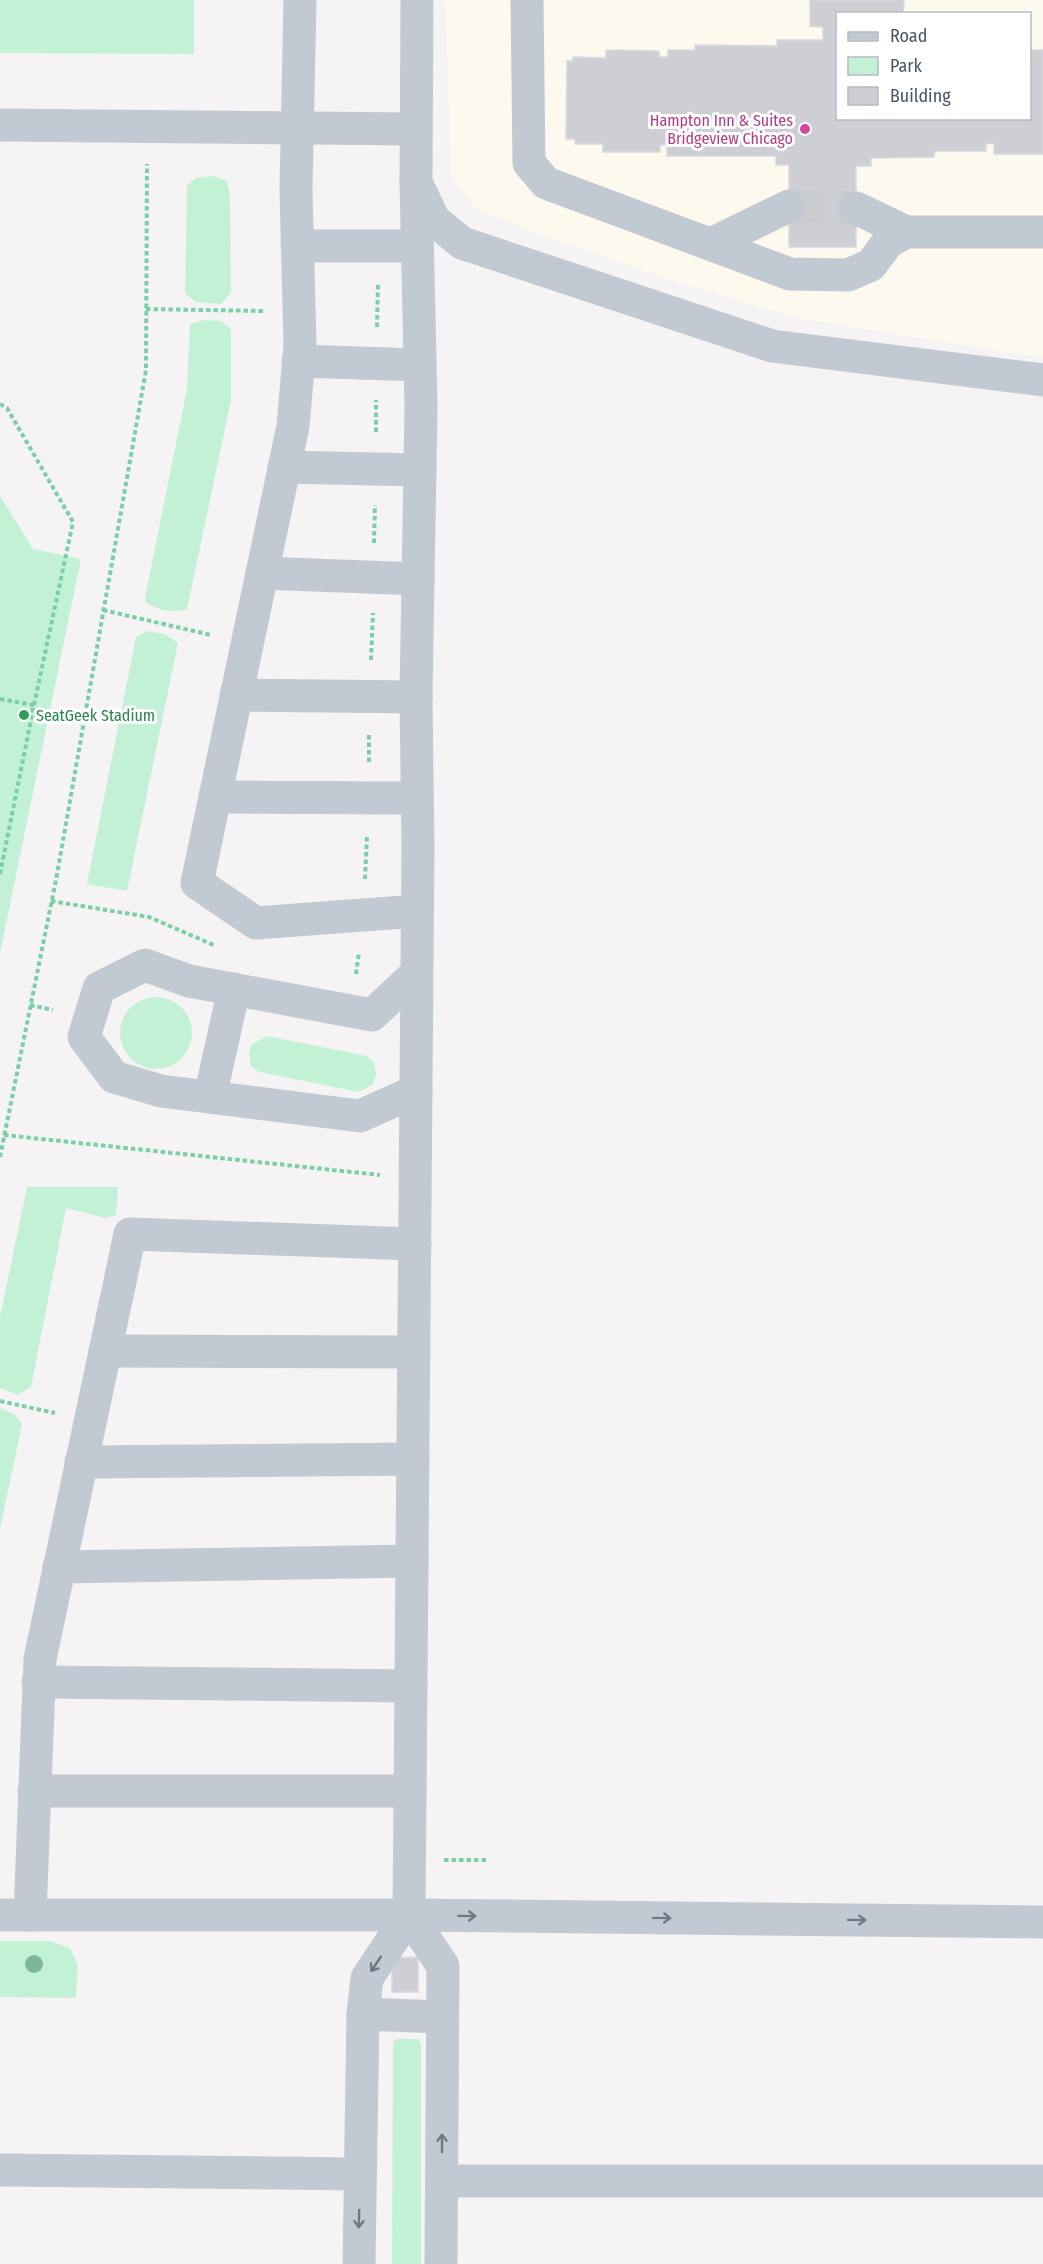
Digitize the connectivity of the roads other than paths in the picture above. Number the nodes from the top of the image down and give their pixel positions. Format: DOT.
graph roads {
  1 [pos="300,0"];
  2 [pos="417,0"];
  3 [pos="526,0"];
  4 [pos="0,125"];
  5 [pos="297,129"];
  6 [pos="416,129"];
  7 [pos="416,182"];
  8 [pos="789,206"];
  9 [pos="856,208"];
  10 [pos="906,232"];
  11 [pos="1043,232"];
  12 [pos="711,244"];
  13 [pos="297,246"];
  14 [pos="417,246"];
  15 [pos="298,361"];
  16 [pos="420,365"];
  17 [pos="1043,380"];
  18 [pos="284,467"];
  19 [pos="420,470"];
  20 [pos="262,573"];
  21 [pos="418,579"];
  22 [pos="236,695"];
  23 [pos="416,697"];
  24 [pos="215,797"];
  25 [pos="417,798"];
  26 [pos="417,911"];
  27 [pos="415,975"];
  28 [pos="234,989"];
  29 [pos="416,1091"];
  30 [pos="210,1097"];
  31 [pos="415,1244"];
  32 [pos="105,1351"];
  33 [pos="414,1352"];
  34 [pos="413,1459"];
  35 [pos="81,1462"];
  36 [pos="412,1561"];
  37 [pos="59,1567"];
  38 [pos="38,1682"];
  39 [pos="411,1686"];
  40 [pos="34,1791"];
  41 [pos="410,1791"];
  42 [pos="15,1915"];
  43 [pos="409,1915"];
  44 [pos="1043,1922"];
  45 [pos="363,2014"];
  46 [pos="442,2017"];
  47 [pos="0,2170"];
  48 [pos="360,2174"];
  49 [pos="442,2181"];
  50 [pos="1043,2181"];
  51 [pos="359,2264"];
  52 [pos="441,2264"];
  1 -- 5 [label="lane"];
  2 -- 6 [label="lane"];
  3 -- 12 [label="lane"];
  4 -- 5 [label="lane"];
  5 -- 6 [label="lane"];
  5 -- 13 [label="lane"];
  6 -- 7 [label="lane"];
  7 -- 14 [label="lane"];
  7 -- 17 [label="lane"];
  8 -- 12 [label="lane"];
  9 -- 10 [label="lane"];
  10 -- 11 [label="lane"];
  10 -- 12 [label="lane"];
  13 -- 14 [label="lane"];
  13 -- 15 [label="lane"];
  14 -- 16 [label="lane"];
  15 -- 16 [label="lane"];
  15 -- 18 [label="lane"];
  16 -- 19 [label="lane"];
  18 -- 19 [label="lane"];
  18 -- 20 [label="lane"];
  19 -- 21 [label="lane"];
  20 -- 21 [label="lane"];
  20 -- 22 [label="lane"];
  21 -- 23 [label="lane"];
  22 -- 23 [label="lane"];
  22 -- 24 [label="lane"];
  23 -- 25 [label="lane"];
  24 -- 25 [label="lane"];
  24 -- 26 [label="lane"];
  25 -- 26 [label="lane"];
  26 -- 27 [label="lane"];
  27 -- 28 [label="lane"];
  27 -- 29 [label="lane"];
  28 -- 30 [label="lane"];
  28 -- 30 [label="lane"];
  29 -- 30 [label="lane"];
  29 -- 31 [label="lane"];
  31 -- 32 [label="lane"];
  31 -- 33 [label="lane"];
  32 -- 33 [label="lane"];
  32 -- 35 [label="lane"];
  33 -- 34 [label="lane"];
  34 -- 35 [label="lane"];
  34 -- 36 [label="lane"];
  35 -- 37 [label="lane"];
  36 -- 37 [label="lane"];
  36 -- 39 [label="lane"];
  37 -- 38 [label="lane"];
  38 -- 39 [label="lane"];
  38 -- 40 [label="lane"];
  39 -- 41 [label="lane"];
  40 -- 41 [label="lane"];
  40 -- 42 [label="lane"];
  41 -- 43 [label="lane"];
  42 -- 43 [label="lane"];
  43 -- 44 [label="lane, one-way"];
  43 -- 45 [label="lane, one-way"];
  43 -- 46 [label="lane"];
  45 -- 46 [label="lane"];
  45 -- 48 [label="lane"];
  49 -- 46 [label="lane, one-way"];
  47 -- 48 [label="lane"];
  48 -- 51 [label="lane, one-way"];
  49 -- 50 [label="lane"];
  49 -- 52 [label="lane"];
}
